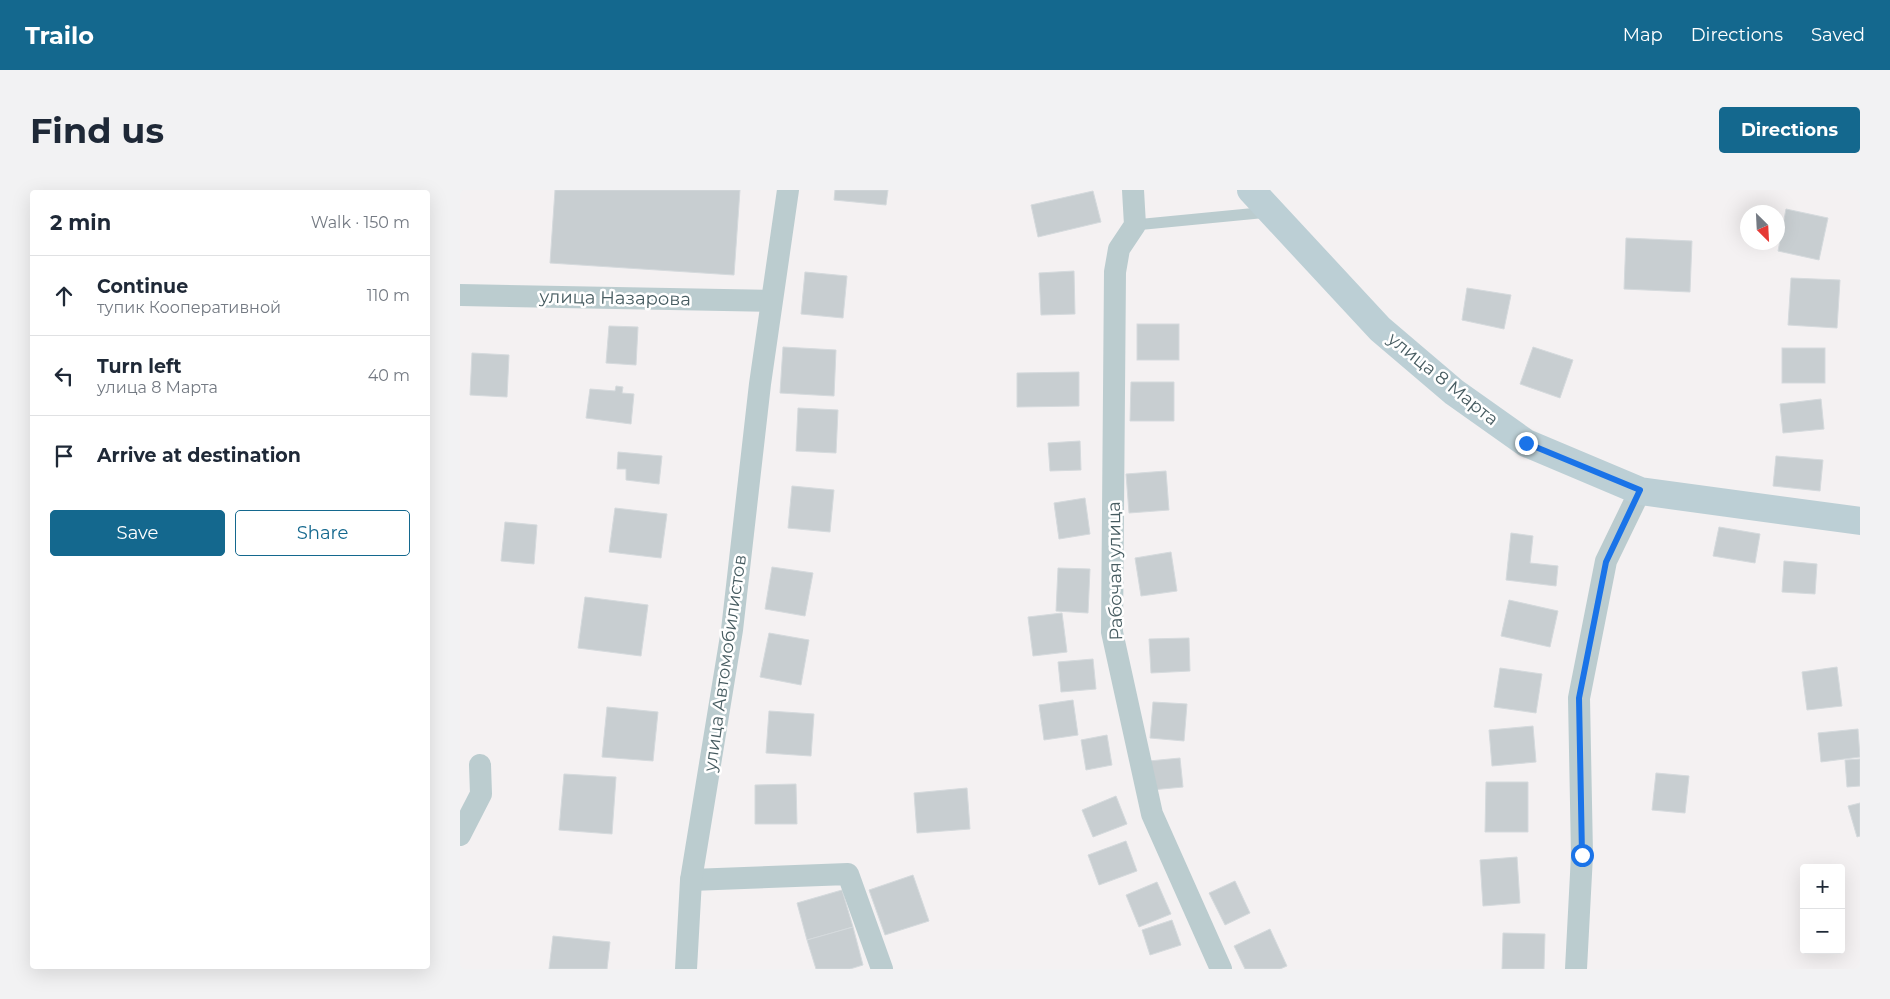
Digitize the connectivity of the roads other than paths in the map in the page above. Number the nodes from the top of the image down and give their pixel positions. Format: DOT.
graph roads {
  1 [pos="788,190"];
  2 [pos="1133,190"];
  3 [pos="1251,190"];
  4 [pos="1271,212"];
  5 [pos="1135,225"];
  6 [pos="460,295"];
  7 [pos="771,301"];
  8 [pos="1640,490"];
  9 [pos="1860,522"];
  10 [pos="480,765"];
  11 [pos="460,835"];
  12 [pos="691,880"];
  13 [pos="686,969"];
  14 [pos="882,969"];
  15 [pos="1221,969"];
  16 [pos="1576,969"];
  1 -- 7 [label="street, улица Автомобилистов"];
  2 -- 5 [label="street"];
  3 -- 4 [label="main road, улица 8 Марта"];
  4 -- 5 [label="lane"];
  4 -- 8 [label="main road, улица 8 Марта"];
  5 -- 15 [label="street, Рабочая улица"];
  6 -- 7 [label="street, улица Назарова"];
  7 -- 12 [label="street, улица Автомобилистов"];
  8 -- 9 [label="main road, улица 8 Марта"];
  8 -- 16 [label="street"];
  10 -- 11 [label="street"];
  12 -- 13 [label="street, улица Автомобилистов"];
  12 -- 14 [label="street"];
}
